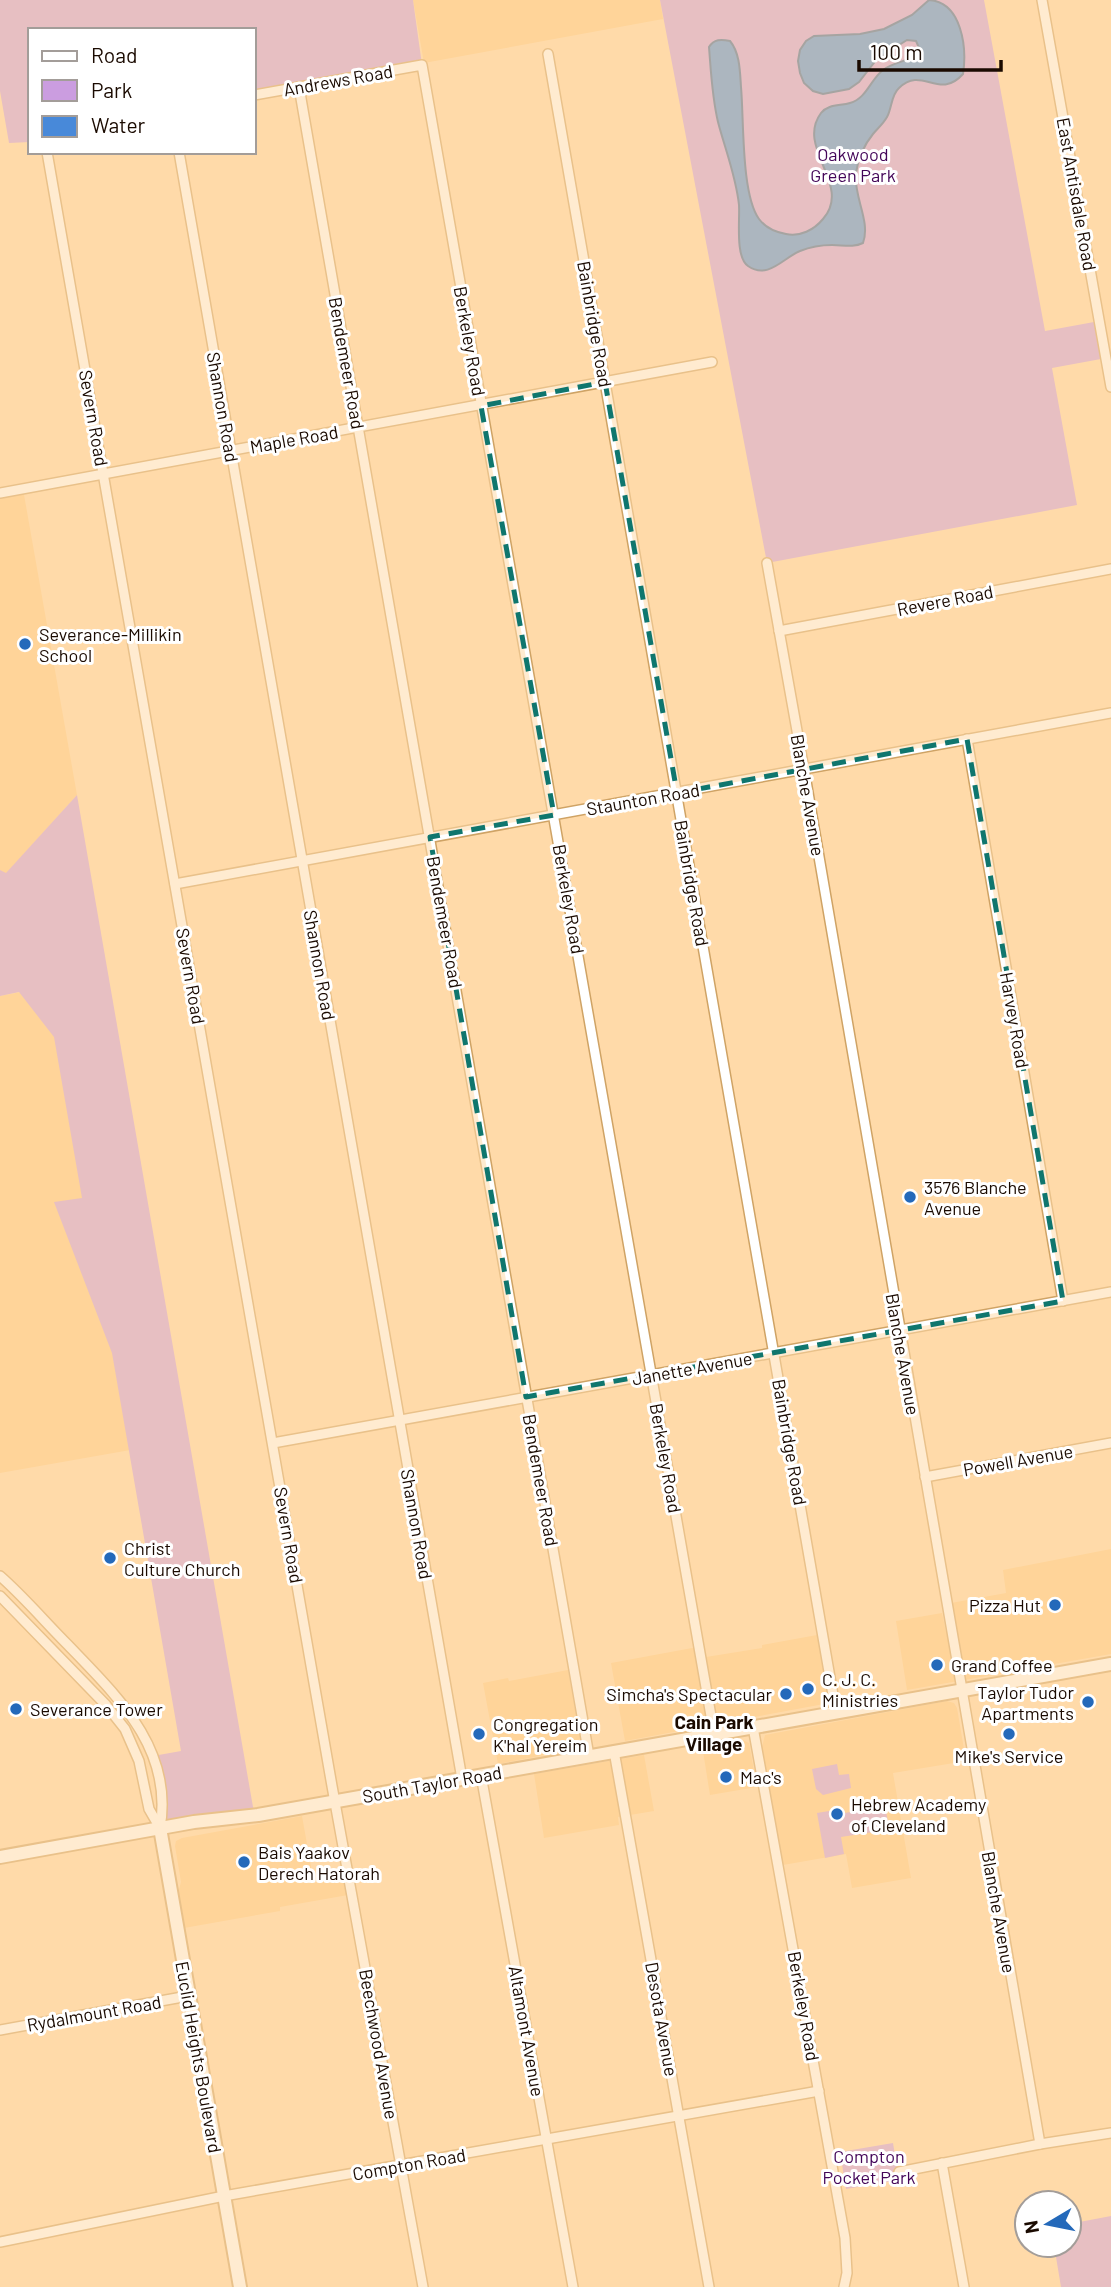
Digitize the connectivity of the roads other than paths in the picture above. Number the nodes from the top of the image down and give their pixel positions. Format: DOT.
graph roads {
  1 [pos="1042,0"];
  2 [pos="548,54"];
  3 [pos="422,65"];
  4 [pos="299,88"];
  5 [pos="256,95"];
  6 [pos="47,154"];
  7 [pos="179,154"];
  8 [pos="712,362"];
  9 [pos="605,382"];
  10 [pos="1111,387"];
  11 [pos="481,406"];
  12 [pos="358,428"];
  13 [pos="230,451"];
  14 [pos="104,474"];
  15 [pos="0,493"];
  16 [pos="767,563"];
  17 [pos="1111,569"];
  18 [pos="779,631"];
  19 [pos="1111,713"];
  20 [pos="967,739"];
  21 [pos="804,769"];
  22 [pos="677,793"];
  23 [pos="554,815"];
  24 [pos="430,837"];
  25 [pos="302,861"];
  26 [pos="175,884"];
  27 [pos="1111,1292"];
  28 [pos="1063,1301"];
  29 [pos="899,1330"];
  30 [pos="775,1353"];
  31 [pos="652,1375"];
  32 [pos="526,1397"];
  33 [pos="399,1420"];
  34 [pos="273,1443"];
  35 [pos="1111,1443"];
  36 [pos="925,1477"];
  37 [pos="0,1576"];
  38 [pos="0,1596"];
  39 [pos="1111,1664"];
  40 [pos="961,1690"];
  41 [pos="836,1712"];
  42 [pos="753,1727"];
  43 [pos="715,1733"];
  44 [pos="614,1751"];
  45 [pos="589,1756"];
  46 [pos="481,1775"];
  47 [pos="462,1779"];
  48 [pos="335,1800"];
  49 [pos="160,1828"];
  50 [pos="0,1857"];
  51 [pos="188,1996"];
  52 [pos="0,2030"];
  53 [pos="819,2091"];
  54 [pos="678,2115"];
  55 [pos="1111,2133"];
  56 [pos="547,2140"];
  57 [pos="1040,2144"];
  58 [pos="942,2163"];
  59 [pos="402,2166"];
  60 [pos="899,2172"];
  61 [pos="224,2196"];
  62 [pos="0,2242"];
  63 [pos="240,2287"];
  64 [pos="423,2287"];
  65 [pos="573,2287"];
  66 [pos="709,2287"];
  67 [pos="844,2287"];
  68 [pos="964,2287"];
  1 -- 10 [label="street, East Antisdale Road"];
  2 -- 9 [label="street, Bainbridge Road"];
  3 -- 4 [label="street, Andrews Road"];
  3 -- 11 [label="street, Berkeley Road"];
  4 -- 5 [label="street, Andrews Road"];
  4 -- 12 [label="street, Bendemeer Road"];
  6 -- 14 [label="street, Severn Road"];
  7 -- 13 [label="street, Shannon Road"];
  8 -- 9 [label="street, Maple Road"];
  9 -- 11 [label="street, Maple Road"];
  9 -- 22 [label="street, Bainbridge Road"];
  11 -- 12 [label="street, Maple Road"];
  11 -- 23 [label="street, Berkeley Road"];
  12 -- 13 [label="street, Maple Road"];
  12 -- 24 [label="street, Bendemeer Road"];
  13 -- 14 [label="street, Maple Road"];
  13 -- 25 [label="street, Shannon Road"];
  14 -- 15 [label="street, Maple Road"];
  14 -- 26 [label="street, Severn Road"];
  16 -- 18 [label="street, Blanche Avenue"];
  17 -- 18 [label="street, Revere Road"];
  18 -- 21 [label="street, Blanche Avenue"];
  19 -- 20 [label="street, Staunton Road"];
  20 -- 21 [label="street, Staunton Road"];
  20 -- 28 [label="street, Harvey Road"];
  21 -- 22 [label="street, Staunton Road"];
  21 -- 29 [label="street, Blanche Avenue"];
  22 -- 23 [label="street, Staunton Road"];
  22 -- 30 [label="street, Bainbridge Road"];
  23 -- 24 [label="street, Staunton Road"];
  23 -- 31 [label="street, Berkeley Road"];
  24 -- 25 [label="street, Staunton Road"];
  24 -- 32 [label="street, Bendemeer Road"];
  25 -- 26 [label="street, Staunton Road"];
  25 -- 33 [label="street, Shannon Road"];
  26 -- 34 [label="street, Severn Road"];
  27 -- 28 [label="street, Janette Avenue"];
  28 -- 29 [label="street, Janette Avenue"];
  29 -- 30 [label="street, Janette Avenue"];
  29 -- 36 [label="street, Blanche Avenue"];
  30 -- 31 [label="street, Janette Avenue"];
  30 -- 41 [label="street, Bainbridge Road"];
  31 -- 32 [label="street, Janette Avenue"];
  31 -- 43 [label="street, Berkeley Road"];
  32 -- 33 [label="street, Janette Avenue"];
  32 -- 45 [label="street, Bendemeer Road"];
  33 -- 34 [label="street, Janette Avenue"];
  33 -- 47 [label="street, Shannon Road"];
  34 -- 48 [label="street, Severn Road"];
  35 -- 36 [label="street, Powell Avenue"];
  36 -- 40 [label="street, Blanche Avenue"];
  37 -- 49 [label="street"];
  38 -- 49 [label="street"];
  39 -- 40 [label="main road, South Taylor Road"];
  40 -- 41 [label="main road, South Taylor Road"];
  40 -- 57 [label="street, Blanche Avenue"];
  41 -- 42 [label="main road, South Taylor Road"];
  42 -- 43 [label="main road, South Taylor Road"];
  42 -- 53 [label="street, Berkeley Road"];
  43 -- 44 [label="main road, South Taylor Road"];
  44 -- 45 [label="main road, South Taylor Road"];
  44 -- 54 [label="street, Desota Avenue"];
  45 -- 46 [label="main road, South Taylor Road"];
  46 -- 47 [label="main road, South Taylor Road"];
  46 -- 56 [label="street, Altamont Avenue"];
  47 -- 48 [label="main road, South Taylor Road"];
  48 -- 49 [label="main road, South Taylor Road"];
  48 -- 59 [label="street, Beechwood Avenue"];
  49 -- 50 [label="main road, South Taylor Road"];
  49 -- 51 [label="main road, Euclid Heights Boulevard"];
  51 -- 52 [label="street, Rydalmount Road"];
  51 -- 61 [label="main road, Euclid Heights Boulevard"];
  53 -- 54 [label="street, Compton Road"];
  53 -- 67 [label="street, Berkeley Road"];
  54 -- 56 [label="street, Compton Road"];
  54 -- 66 [label="street, Desota Avenue"];
  55 -- 57 [label="street"];
  56 -- 59 [label="street, Compton Road"];
  56 -- 65 [label="street, Altamont Avenue"];
  57 -- 58 [label="street"];
  58 -- 60 [label="street"];
  58 -- 68 [label="street"];
  59 -- 61 [label="street, Compton Road"];
  59 -- 64 [label="street, Beechwood Avenue"];
  61 -- 62 [label="street, Compton Road"];
  61 -- 63 [label="main road, Euclid Heights Boulevard"];
}
